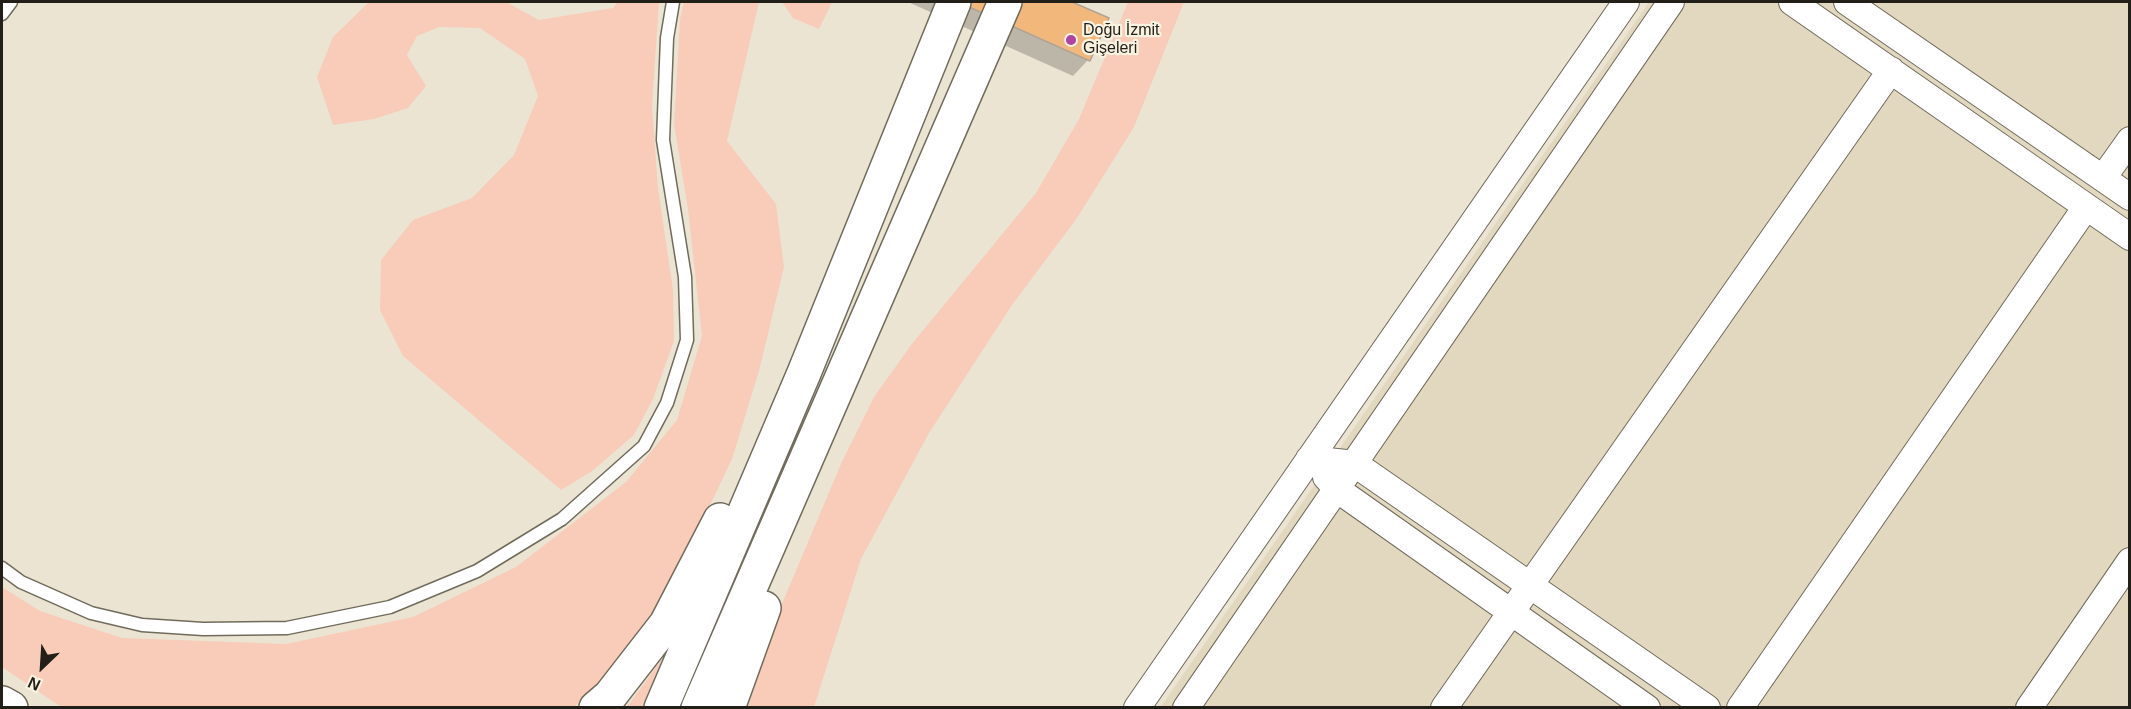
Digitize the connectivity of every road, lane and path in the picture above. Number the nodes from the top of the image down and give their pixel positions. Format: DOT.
graph roads {
  1 [pos="11,2"];
  2 [pos="672,2"];
  3 [pos="954,2"];
  4 [pos="1005,2"];
  5 [pos="1626,2"];
  6 [pos="1671,2"];
  7 [pos="1792,2"];
  8 [pos="1847,2"];
  9 [pos="2,14"];
  10 [pos="1891,70"];
  11 [pos="2130,140"];
  12 [pos="2103,178"];
  13 [pos="2130,197"];
  14 [pos="2086,207"];
  15 [pos="2130,237"];
  16 [pos="804,373"];
  17 [pos="840,387"];
  18 [pos="1310,459"];
  19 [pos="1355,464"];
  20 [pos="1338,490"];
  21 [pos="2130,561"];
  22 [pos="2,568"];
  23 [pos="1530,585"];
  24 [pos="1511,611"];
  25 [pos="2,703"];
  26 [pos="11,708"];
  27 [pos="596,708"];
  28 [pos="661,708"];
  29 [pos="698,708"];
  30 [pos="728,708"];
  31 [pos="1137,708"];
  32 [pos="1185,708"];
  33 [pos="1444,708"];
  34 [pos="1647,708"];
  35 [pos="1707,708"];
  36 [pos="1740,708"];
  37 [pos="2030,708"];
  1 -- 9 [label="lane"];
  2 -- 22 [label="lane"];
  3 -- 16 [label="highway"];
  4 -- 17 [label="highway"];
  5 -- 18 [label="street"];
  6 -- 19 [label="street"];
  7 -- 10 [label="street"];
  8 -- 12 [label="street"];
  10 -- 14 [label="street"];
  10 -- 23 [label="street"];
  11 -- 12 [label="street"];
  12 -- 13 [label="street"];
  14 -- 15 [label="street"];
  14 -- 36 [label="street"];
  16 -- 27 [label="highway"];
  16 -- 28 [label="highway"];
  17 -- 29 [label="highway"];
  17 -- 30 [label="highway"];
  18 -- 19 [label="street"];
  18 -- 20 [label="street"];
  18 -- 31 [label="street"];
  19 -- 20 [label="street"];
  19 -- 23 [label="street"];
  20 -- 24 [label="street"];
  20 -- 32 [label="street"];
  21 -- 37 [label="street"];
  23 -- 24 [label="street"];
  23 -- 35 [label="street"];
  24 -- 33 [label="street"];
  24 -- 34 [label="street"];
  25 -- 26 [label="highway"];
}
